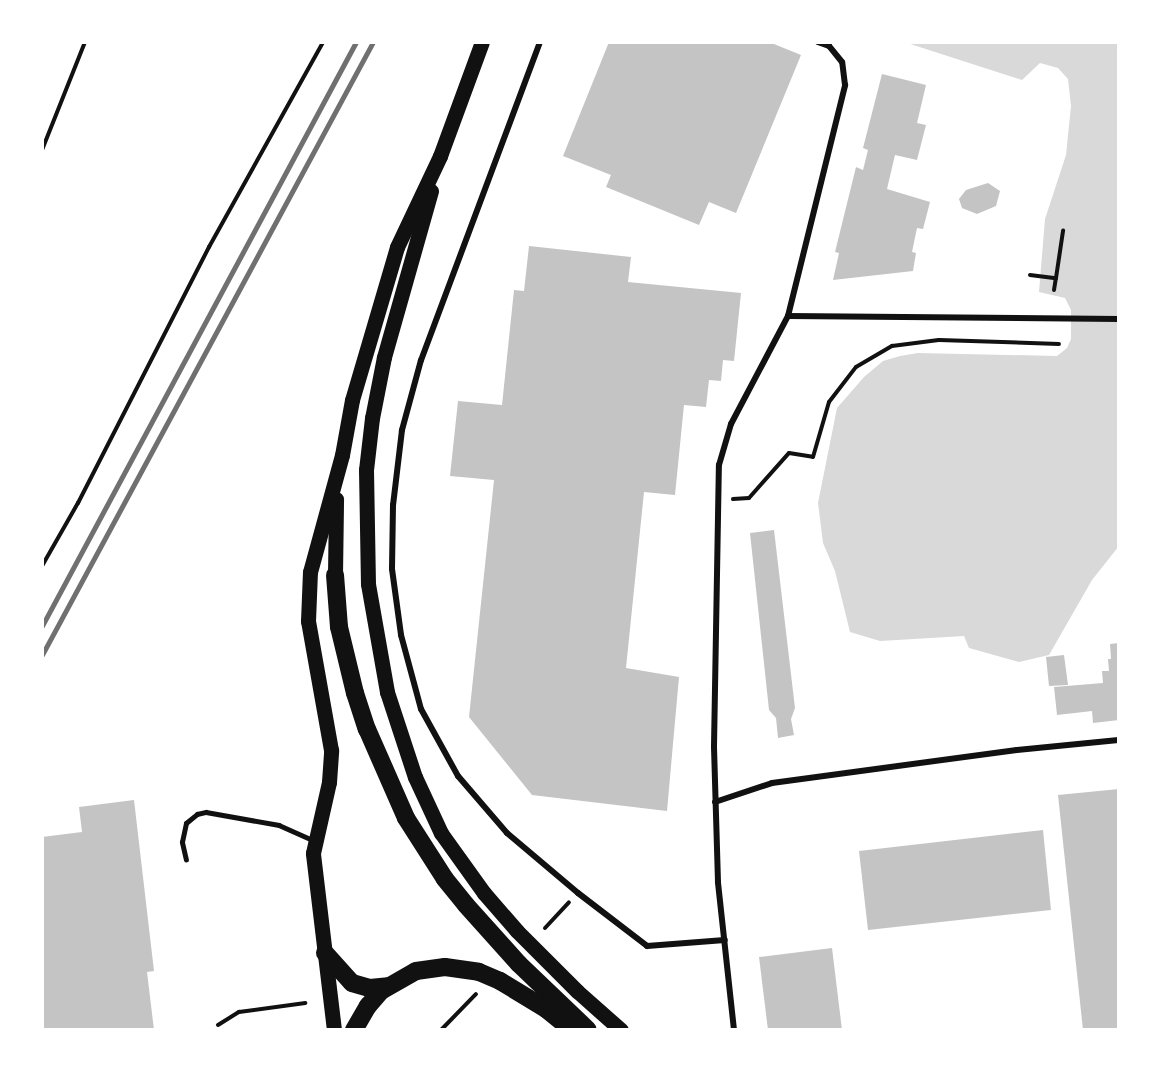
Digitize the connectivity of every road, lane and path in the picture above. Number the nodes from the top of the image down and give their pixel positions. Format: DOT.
graph roads {
  1 [pos="85,42"];
  2 [pos="323,42"];
  3 [pos="482,42"];
  4 [pos="540,42"];
  5 [pos="818,42"];
  6 [pos="42,150"];
  7 [pos="440,156"];
  8 [pos="1063,231"];
  9 [pos="1030,275"];
  10 [pos="1056,278"];
  11 [pos="1054,290"];
  12 [pos="788,316"];
  13 [pos="1119,319"];
  14 [pos="1059,344"];
  15 [pos="342,455"];
  16 [pos="717,501"];
  17 [pos="42,566"];
  18 [pos="334,575"];
  19 [pos="1119,740"];
  20 [pos="716,802"];
  21 [pos="315,842"];
  22 [pos="186,860"];
  23 [pos="578,893"];
  24 [pos="545,928"];
  25 [pos="724,940"];
  26 [pos="325,953"];
  27 [pos="388,986"];
  28 [pos="484,987"];
  29 [pos="305,1003"];
  30 [pos="218,1024"];
  31 [pos="334,1030"];
  32 [pos="354,1030"];
  33 [pos="441,1030"];
  34 [pos="572,1030"];
  35 [pos="588,1030"];
  36 [pos="621,1030"];
  37 [pos="734,1030"];
  1 -- 6 [label="path"];
  2 -- 17 [label="path"];
  3 -- 7 [label="main road"];
  4 -- 23 [label="street"];
  5 -- 12 [label="street"];
  7 -- 15 [label="main road"];
  7 -- 36 [label="main road"];
  8 -- 10 [label="path"];
  9 -- 10 [label="path"];
  10 -- 11 [label="path"];
  12 -- 13 [label="street"];
  12 -- 16 [label="street"];
  14 -- 16 [label="path"];
  15 -- 18 [label="main road"];
  15 -- 21 [label="main road"];
  16 -- 20 [label="street"];
  18 -- 35 [label="highway"];
  19 -- 20 [label="street"];
  20 -- 25 [label="street"];
  21 -- 22 [label="lane"];
  21 -- 26 [label="main road"];
  23 -- 24 [label="path"];
  23 -- 25 [label="street"];
  25 -- 37 [label="street"];
  26 -- 27 [label="highway"];
  26 -- 31 [label="main road"];
  27 -- 32 [label="highway"];
  27 -- 34 [label="highway"];
  28 -- 33 [label="path"];
  29 -- 30 [label="path"];
}
